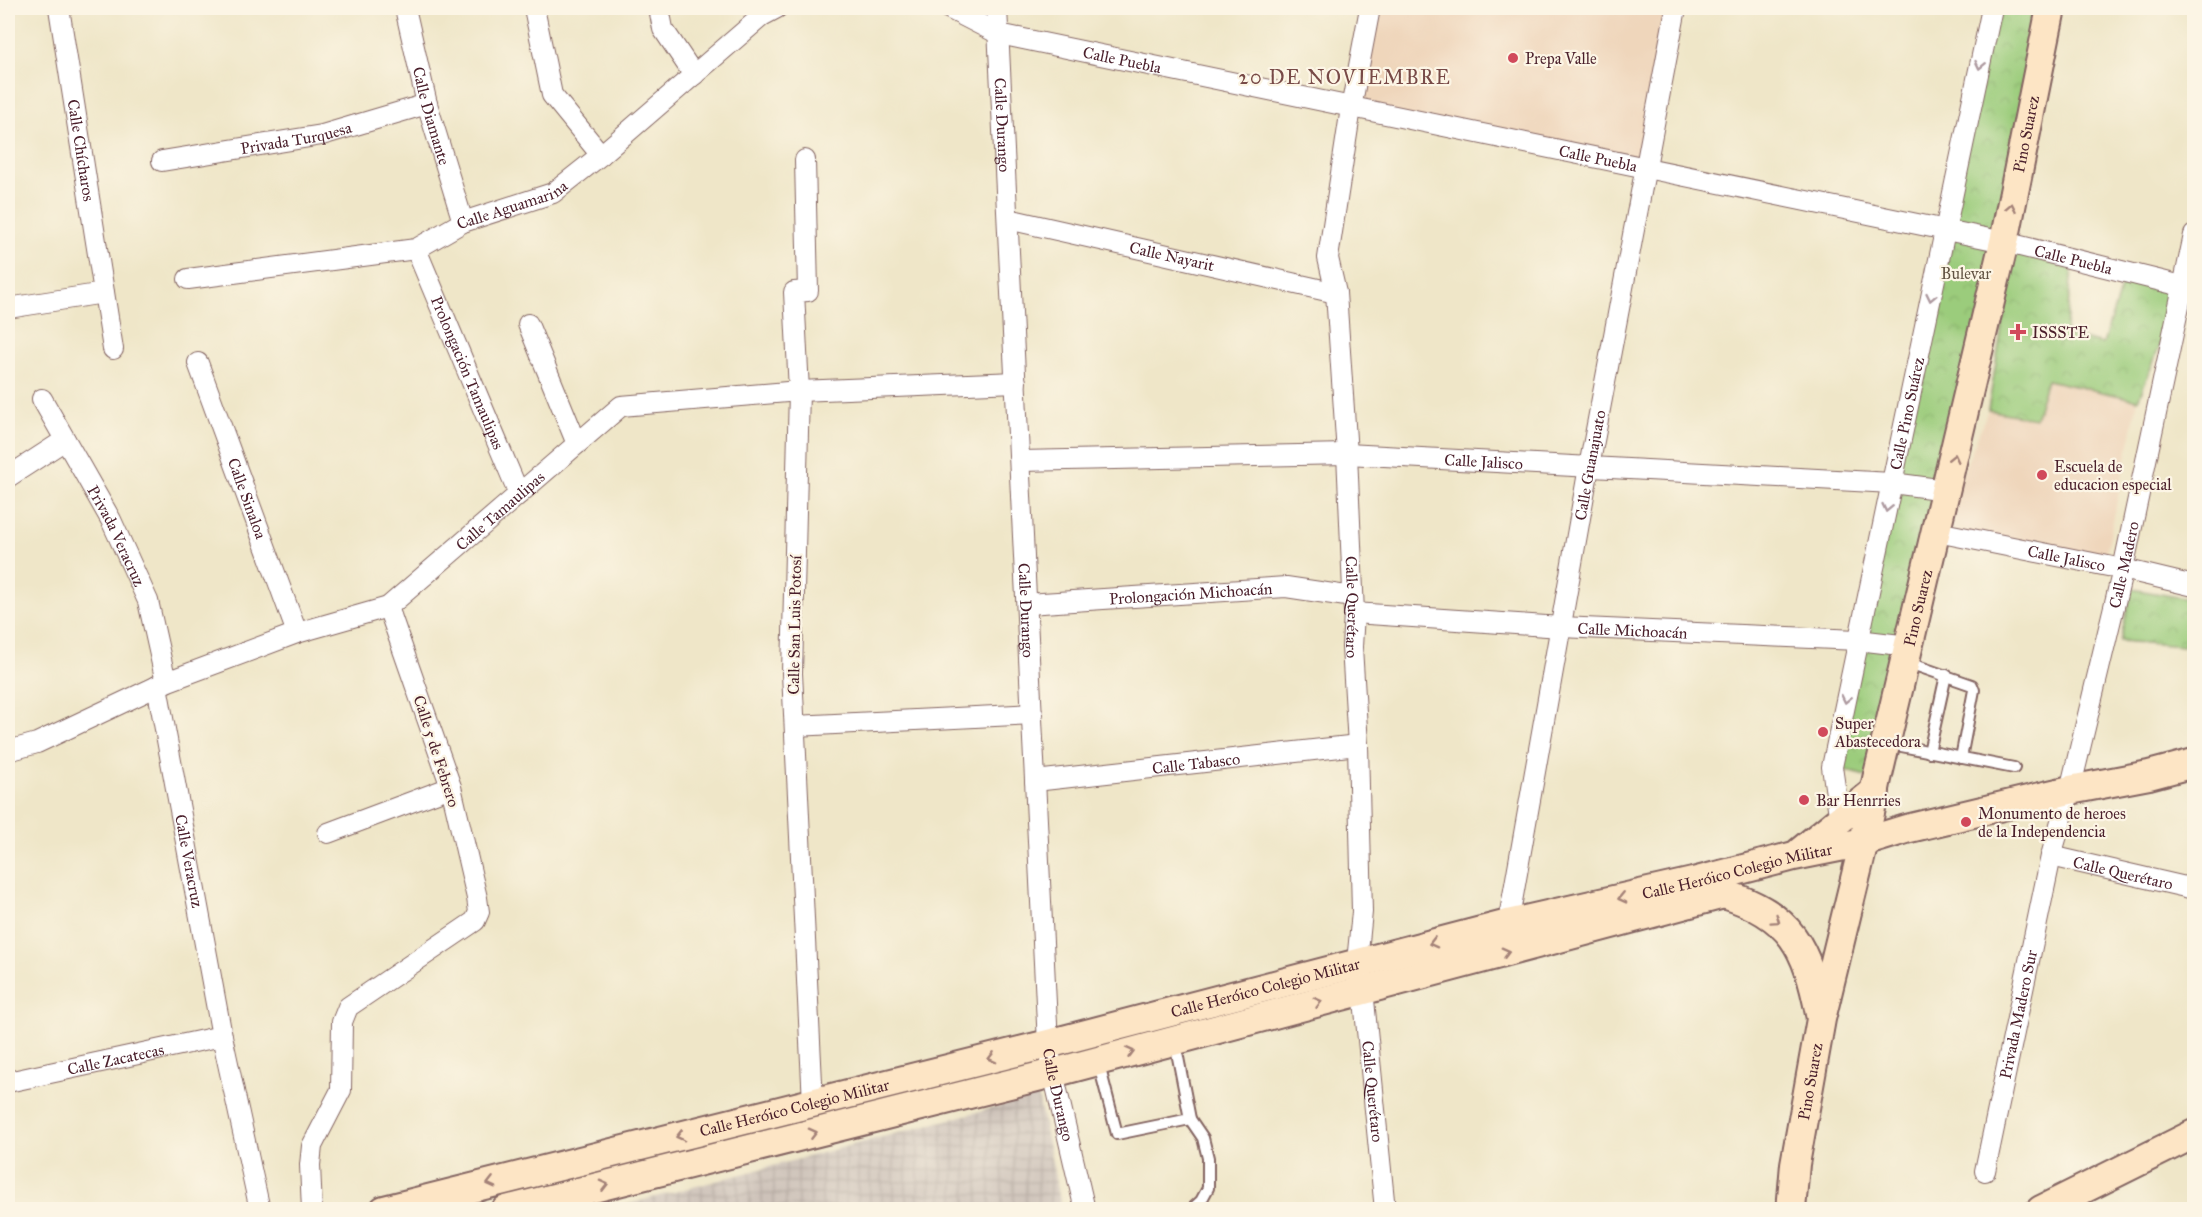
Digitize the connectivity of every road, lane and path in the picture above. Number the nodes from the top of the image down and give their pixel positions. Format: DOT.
graph roads {
  1 [pos="59,8"];
  2 [pos="405,8"];
  3 [pos="534,8"];
  4 [pos="659,8"];
  5 [pos="777,8"];
  6 [pos="948,8"];
  7 [pos="997,8"];
  8 [pos="1370,8"];
  9 [pos="1676,8"];
  10 [pos="1992,8"];
  11 [pos="2051,8"];
  12 [pos="999,34"];
  13 [pos="694,75"];
  14 [pos="427,105"];
  15 [pos="1351,108"];
  16 [pos="601,155"];
  17 [pos="805,160"];
  18 [pos="162,161"];
  19 [pos="1645,168"];
  20 [pos="1008,219"];
  21 [pos="463,222"];
  22 [pos="1945,230"];
  23 [pos="2194,235"];
  24 [pos="2004,242"];
  25 [pos="416,249"];
  26 [pos="188,279"];
  27 [pos="2189,288"];
  28 [pos="104,293"];
  29 [pos="1335,293"];
  30 [pos="8,308"];
  31 [pos="528,324"];
  32 [pos="113,349"];
  33 [pos="198,363"];
  34 [pos="1016,382"];
  35 [pos="799,390"];
  36 [pos="42,399"];
  37 [pos="65,440"];
  38 [pos="577,444"];
  39 [pos="1347,454"];
  40 [pos="1020,461"];
  41 [pos="1589,467"];
  42 [pos="8,477"];
  43 [pos="1892,483"];
  44 [pos="1946,490"];
  45 [pos="519,494"];
  46 [pos="1937,532"];
  47 [pos="2123,569"];
  48 [pos="2194,586"];
  49 [pos="1027,604"];
  50 [pos="1354,605"];
  51 [pos="388,607"];
  52 [pos="1561,627"];
  53 [pos="297,633"];
  54 [pos="1858,640"];
  55 [pos="1907,654"];
  56 [pos="1946,675"];
  57 [pos="162,684"];
  58 [pos="1033,714"];
  59 [pos="795,726"];
  60 [pos="1886,743"];
  61 [pos="1358,745"];
  62 [pos="8,751"];
  63 [pos="1929,752"];
  64 [pos="1960,758"];
  65 [pos="2194,763"];
  66 [pos="2014,768"];
  67 [pos="1035,781"];
  68 [pos="451,787"];
  69 [pos="1875,790"];
  70 [pos="2068,795"];
  71 [pos="1840,821"];
  72 [pos="328,833"];
  73 [pos="1862,850"];
  74 [pos="1794,856"];
  75 [pos="2050,856"];
  76 [pos="2194,889"];
  77 [pos="1705,892"];
  78 [pos="1508,924"];
  79 [pos="1357,962"];
  80 [pos="1363,990"];
  81 [pos="1821,1019"];
  82 [pos="222,1036"];
  83 [pos="1175,1040"];
  84 [pos="1048,1044"];
  85 [pos="1098,1061"];
  86 [pos="1053,1073"];
  87 [pos="8,1082"];
  88 [pos="813,1103"];
  89 [pos="775,1112"];
  90 [pos="1190,1119"];
  91 [pos="2194,1134"];
  92 [pos="779,1141"];
  93 [pos="556,1167"];
  94 [pos="1985,1171"];
  95 [pos="562,1195"];
  96 [pos="260,1209"];
  97 [pos="312,1209"];
  98 [pos="384,1209"];
  99 [pos="506,1209"];
  100 [pos="1084,1209"];
  101 [pos="1191,1209"];
  102 [pos="1385,1209"];
  103 [pos="1791,1209"];
  104 [pos="2041,1209"];
  1 -- 28 [label="street, Calle Chícharos"];
  2 -- 14 [label="street, Calle Diamante"];
  3 -- 16 [label="street"];
  4 -- 13 [label="street"];
  5 -- 13 [label="street, Calle Aguamarina"];
  6 -- 12 [label="street"];
  7 -- 12 [label="street, Calle Durango"];
  8 -- 15 [label="street, Calle Querétaro"];
  9 -- 19 [label="street, Calle Guanajuato"];
  10 -- 22 [label="street, Calle Pino Suárez, one-way"];
  24 -- 11 [label="main road, Pino Suarez, one-way"];
  12 -- 15 [label="street, Calle Puebla"];
  12 -- 20 [label="street, Calle Durango"];
  13 -- 16 [label="street, Calle Aguamarina"];
  14 -- 18 [label="street, Privada Turquesa"];
  14 -- 21 [label="street, Calle Diamante"];
  15 -- 19 [label="street, Calle Puebla"];
  15 -- 29 [label="street, Calle Querétaro"];
  16 -- 21 [label="street, Calle Aguamarina"];
  17 -- 35 [label="street, Calle San Luis Potosí"];
  19 -- 22 [label="street, Calle Puebla"];
  19 -- 41 [label="street, Calle Guanajuato"];
  20 -- 29 [label="street, Calle Nayarit"];
  20 -- 34 [label="street, Calle Durango"];
  21 -- 25 [label="street, Calle Aguamarina"];
  22 -- 24 [label="street, Calle Puebla"];
  22 -- 43 [label="street, Calle Pino Suárez, one-way"];
  23 -- 27 [label="street, Calle Madero"];
  24 -- 27 [label="street, Calle Puebla"];
  44 -- 24 [label="main road, Pino Suarez, one-way"];
  25 -- 26 [label="street, Calle Aguamarina"];
  25 -- 45 [label="street, Prolongación Tamaulipas"];
  27 -- 47 [label="street, Calle Madero"];
  28 -- 30 [label="street"];
  28 -- 32 [label="street, Calle Chícharos"];
  29 -- 39 [label="street, Calle Querétaro"];
  31 -- 38 [label="street"];
  33 -- 53 [label="street, Calle Sinaloa"];
  34 -- 35 [label="street, Calle Tamaulipas"];
  34 -- 40 [label="street, Calle Durango"];
  35 -- 38 [label="street, Calle Tamaulipas"];
  35 -- 59 [label="street, Calle San Luis Potosí"];
  36 -- 37 [label="street, Privada Veracruz"];
  37 -- 42 [label="street"];
  37 -- 57 [label="street, Privada Veracruz"];
  38 -- 45 [label="street, Calle Tamaulipas"];
  39 -- 40 [label="street, Calle Jalisco"];
  39 -- 41 [label="street, Calle Jalisco"];
  39 -- 50 [label="street, Calle Querétaro"];
  40 -- 49 [label="street, Calle Durango"];
  41 -- 43 [label="street, Calle Jalisco"];
  41 -- 52 [label="street, Calle Guanajuato"];
  43 -- 44 [label="street, Calle Jalisco"];
  43 -- 54 [label="street, Calle Pino Suárez, one-way"];
  44 -- 46 [label="main road, Pino Suarez"];
  45 -- 51 [label="street, Calle Tamaulipas"];
  46 -- 47 [label="street, Calle Jalisco"];
  46 -- 55 [label="main road, Pino Suarez"];
  47 -- 48 [label="street, Calle Jalisco"];
  47 -- 70 [label="street, Calle Madero"];
  49 -- 50 [label="street, Prolongación Michoacán"];
  49 -- 58 [label="street, Calle Durango"];
  50 -- 52 [label="street, Calle Michoacán"];
  50 -- 61 [label="street, Calle Querétaro"];
  51 -- 53 [label="street, Calle Tamaulipas"];
  51 -- 68 [label="street, Calle 5 de Febrero"];
  52 -- 54 [label="street, Calle Michoacán"];
  52 -- 78 [label="street, Calle Guanajuato"];
  53 -- 57 [label="street, Calle Tamaulipas"];
  54 -- 55 [label="street, Calle Michoacán"];
  54 -- 71 [label="street, Calle Pino Suárez, one-way"];
  55 -- 56 [label="lane"];
  55 -- 60 [label="main road, Pino Suarez"];
  56 -- 63 [label="lane"];
  56 -- 64 [label="lane"];
  57 -- 62 [label="street, Calle Tamaulipas"];
  57 -- 82 [label="street, Calle Veracruz"];
  58 -- 59 [label="street"];
  58 -- 67 [label="street, Calle Durango"];
  59 -- 88 [label="street, Calle San Luis Potosí"];
  60 -- 63 [label="lane"];
  60 -- 69 [label="main road, Pino Suarez"];
  61 -- 67 [label="street, Calle Tabasco"];
  61 -- 79 [label="street, Calle Querétaro"];
  63 -- 64 [label="lane"];
  64 -- 66 [label="lane"];
  65 -- 70 [label="main road, Calle Heróico Colegio Militar"];
  67 -- 84 [label="street, Calle Durango"];
  68 -- 72 [label="street"];
  68 -- 97 [label="street, Calle 5 de Febrero"];
  69 -- 71 [label="main road"];
  69 -- 73 [label="main road, Pino Suarez"];
  70 -- 73 [label="main road, Calle Heróico Colegio Militar"];
  70 -- 75 [label="street, Calle Madero"];
  71 -- 74 [label="main road"];
  73 -- 74 [label="main road, Calle Heróico Colegio Militar"];
  73 -- 77 [label="main road, Calle Heróico Colegio Militar"];
  73 -- 81 [label="main road, Pino Suarez"];
  74 -- 77 [label="main road, Calle Heróico Colegio Militar"];
  75 -- 76 [label="street, Calle Querétaro"];
  75 -- 94 [label="street, Privada Madero Sur"];
  77 -- 78 [label="main road, Calle Heróico Colegio Militar, one-way"];
  80 -- 77 [label="main road, Calle Heróico Colegio Militar, one-way"];
  77 -- 81 [label="main road, one-way"];
  78 -- 79 [label="main road, Calle Heróico Colegio Militar, one-way"];
  79 -- 80 [label="street, Calle Querétaro"];
  79 -- 84 [label="main road, Calle Heróico Colegio Militar"];
  83 -- 80 [label="main road, Calle Heróico Colegio Militar, one-way"];
  80 -- 102 [label="street, Calle Querétaro"];
  81 -- 103 [label="main road, Pino Suarez"];
  82 -- 87 [label="street, Calle Zacatecas"];
  82 -- 96 [label="street, Calle Veracruz"];
  85 -- 83 [label="main road, Calle Heróico Colegio Militar, one-way"];
  83 -- 90 [label="lane"];
  84 -- 86 [label="street, Calle Durango"];
  84 -- 88 [label="main road, Calle Heróico Colegio Militar, one-way"];
  85 -- 86 [label="main road, Calle Heróico Colegio Militar"];
  85 -- 90 [label="lane"];
  92 -- 86 [label="main road, Calle Heróico Colegio Militar, one-way"];
  86 -- 100 [label="street, Calle Durango"];
  88 -- 89 [label="main road, Calle Heróico Colegio Militar"];
  89 -- 92 [label="main road"];
  89 -- 93 [label="main road, Calle Heróico Colegio Militar, one-way"];
  90 -- 101 [label="lane"];
  91 -- 104 [label="main road"];
  95 -- 92 [label="main road, Calle Heróico Colegio Militar, one-way"];
  93 -- 95 [label="main road"];
  93 -- 98 [label="main road, Calle Heróico Colegio Militar, one-way"];
  95 -- 99 [label="main road, Calle Heróico Colegio Militar"];
}
